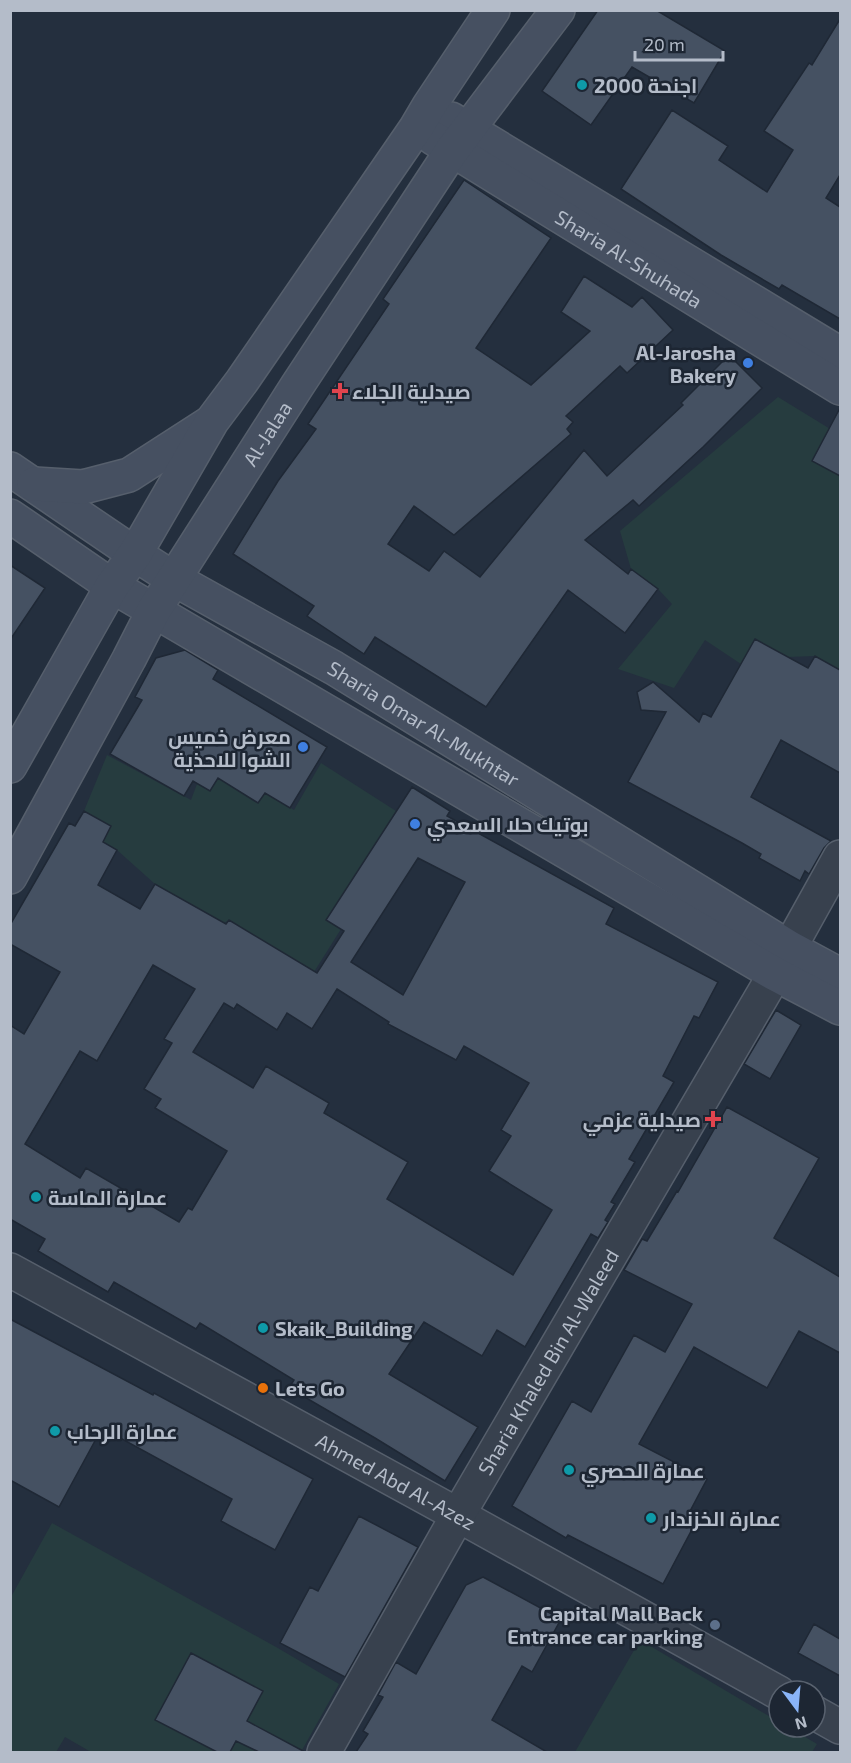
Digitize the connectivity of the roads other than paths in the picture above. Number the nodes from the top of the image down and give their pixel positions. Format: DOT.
graph roads {
  1 [pos="493,10"];
  2 [pos="558,10"];
  3 [pos="422,117"];
  4 [pos="461,139"];
  5 [pos="840,354"];
  6 [pos="840,388"];
  7 [pos="212,421"];
  8 [pos="21,476"];
  9 [pos="10,516"];
  10 [pos="135,554"];
  11 [pos="174,579"];
  12 [pos="112,585"];
  13 [pos="154,610"];
  14 [pos="10,766"];
  15 [pos="840,857"];
  16 [pos="10,877"];
  17 [pos="783,961"];
  18 [pos="840,975"];
  19 [pos="840,1008"];
  20 [pos="10,1270"];
  21 [pos="458,1515"];
  22 [pos="767,1686"];
  23 [pos="324,1752"];
  1 -- 3 [label="main road"];
  2 -- 4 [label="main road, Al-Jalaa"];
  3 -- 4 [label="main road, Sharia Al-Shuhada"];
  3 -- 7 [label="main road"];
  4 -- 5 [label="main road, Sharia Al-Shuhada"];
  4 -- 6 [label="main road, Sharia Al-Shuhada"];
  4 -- 11 [label="main road, Al-Jalaa"];
  7 -- 8 [label="main road"];
  7 -- 10 [label="main road"];
  8 -- 10 [label="main road, Sharia Omar Al-Mukhtar"];
  9 -- 12 [label="main road, Sharia Omar Al-Mukhtar"];
  10 -- 11 [label="main road, Sharia Omar Al-Mukhtar"];
  10 -- 12 [label="main road"];
  11 -- 13 [label="main road, Al-Jalaa"];
  11 -- 17 [label="main road, Sharia Omar Al-Mukhtar"];
  12 -- 13 [label="main road, Sharia Omar Al-Mukhtar"];
  12 -- 14 [label="main road"];
  13 -- 16 [label="main road, Al-Jalaa"];
  13 -- 17 [label="main road, Sharia Omar Al-Mukhtar"];
  15 -- 17 [label="street, Sharia Khaled Bin Al-Waleed"];
  17 -- 18 [label="main road, Sharia Omar Al-Mukhtar"];
  17 -- 19 [label="main road, Sharia Omar Al-Mukhtar"];
  17 -- 21 [label="street, Sharia Khaled Bin Al-Waleed"];
  20 -- 21 [label="street, Ahmed Abd Al-Azez"];
  21 -- 22 [label="street, Ahmed Abd Al-Azez"];
  21 -- 23 [label="street, Sharia Khaled Bin Al-Waleed"];
}
